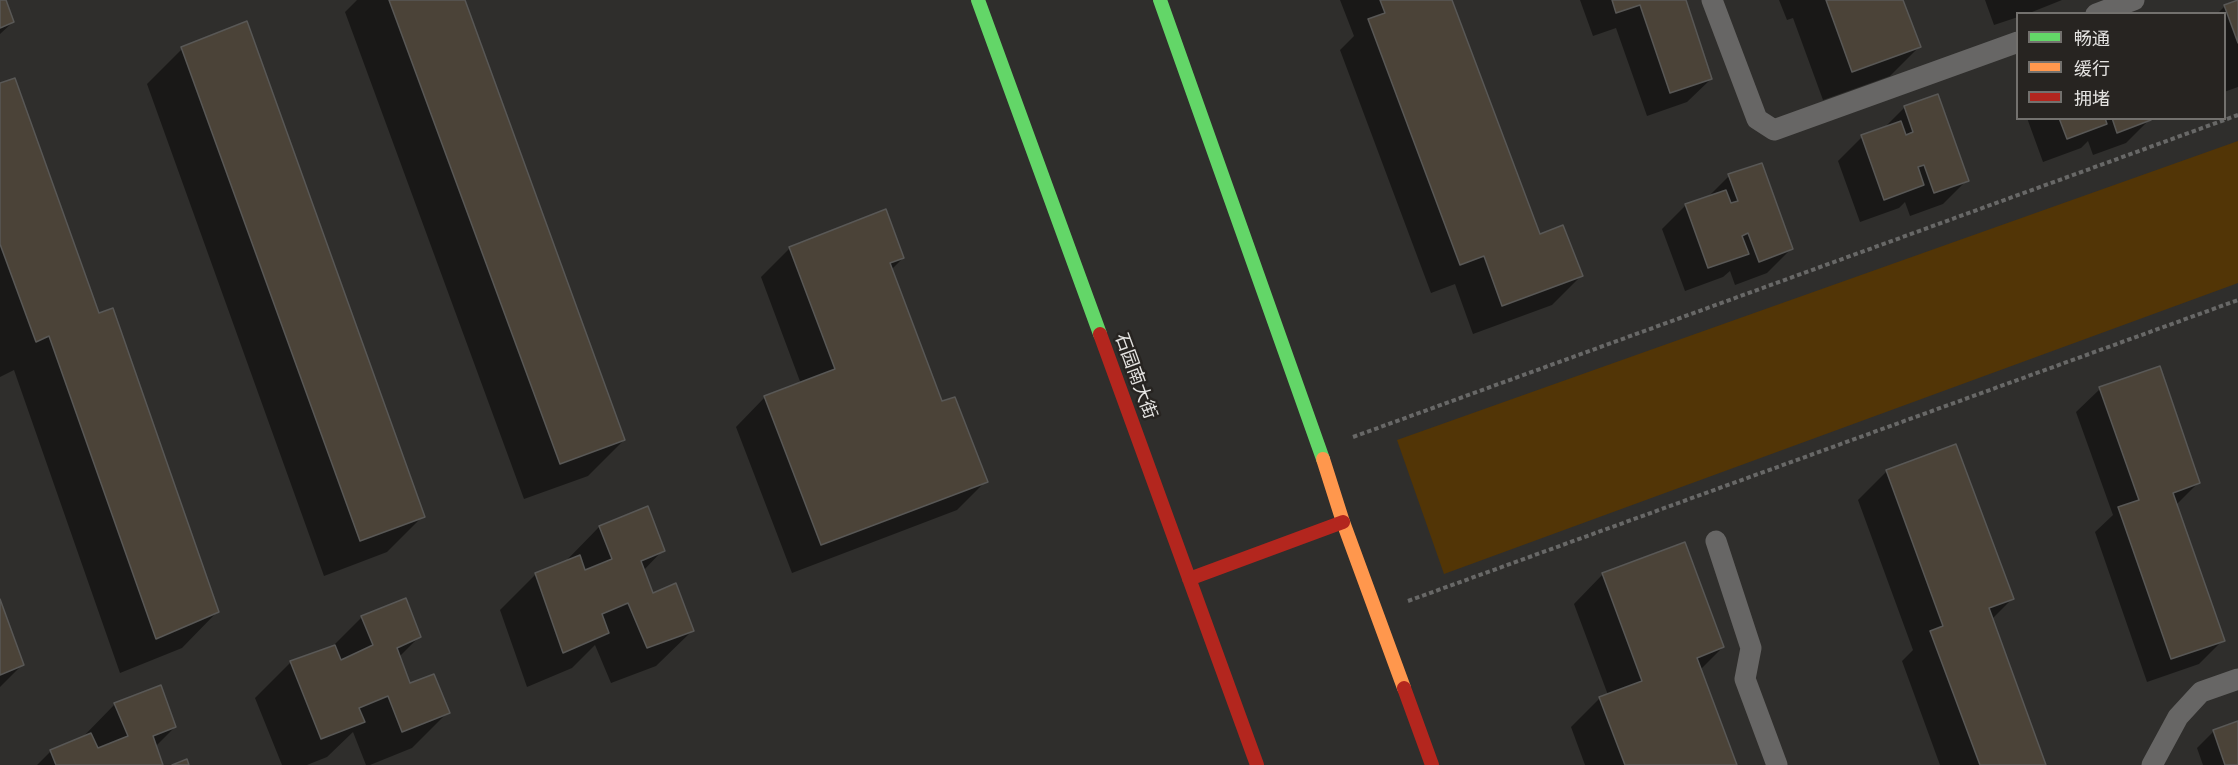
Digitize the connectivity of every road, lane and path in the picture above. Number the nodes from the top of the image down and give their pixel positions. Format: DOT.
graph roads {
  1 [pos="978,0"];
  2 [pos="1160,0"];
  3 [pos="1712,0"];
  4 [pos="2134,0"];
  5 [pos="2101,12"];
  6 [pos="2016,43"];
  7 [pos="2238,116"];
  8 [pos="2238,300"];
  9 [pos="1320,449"];
  10 [pos="1343,522"];
  11 [pos="1716,541"];
  12 [pos="1189,579"];
  13 [pos="1376,612"];
  14 [pos="2238,679"];
  15 [pos="1257,765"];
  16 [pos="1432,765"];
  17 [pos="1777,765"];
  18 [pos="2152,765"];
  1 -- 12 [label="main road, 石园南大街"];
  2 -- 9 [label="main road"];
  3 -- 6 [label="lane"];
  4 -- 5 [label="lane"];
  7 -- 9 [label="path"];
  8 -- 13 [label="path"];
  9 -- 10 [label="main road"];
  10 -- 12 [label="main road"];
  10 -- 13 [label="main road"];
  11 -- 17 [label="lane"];
  12 -- 15 [label="main road, 石园南大街"];
  13 -- 16 [label="main road"];
  14 -- 18 [label="lane"];
}
